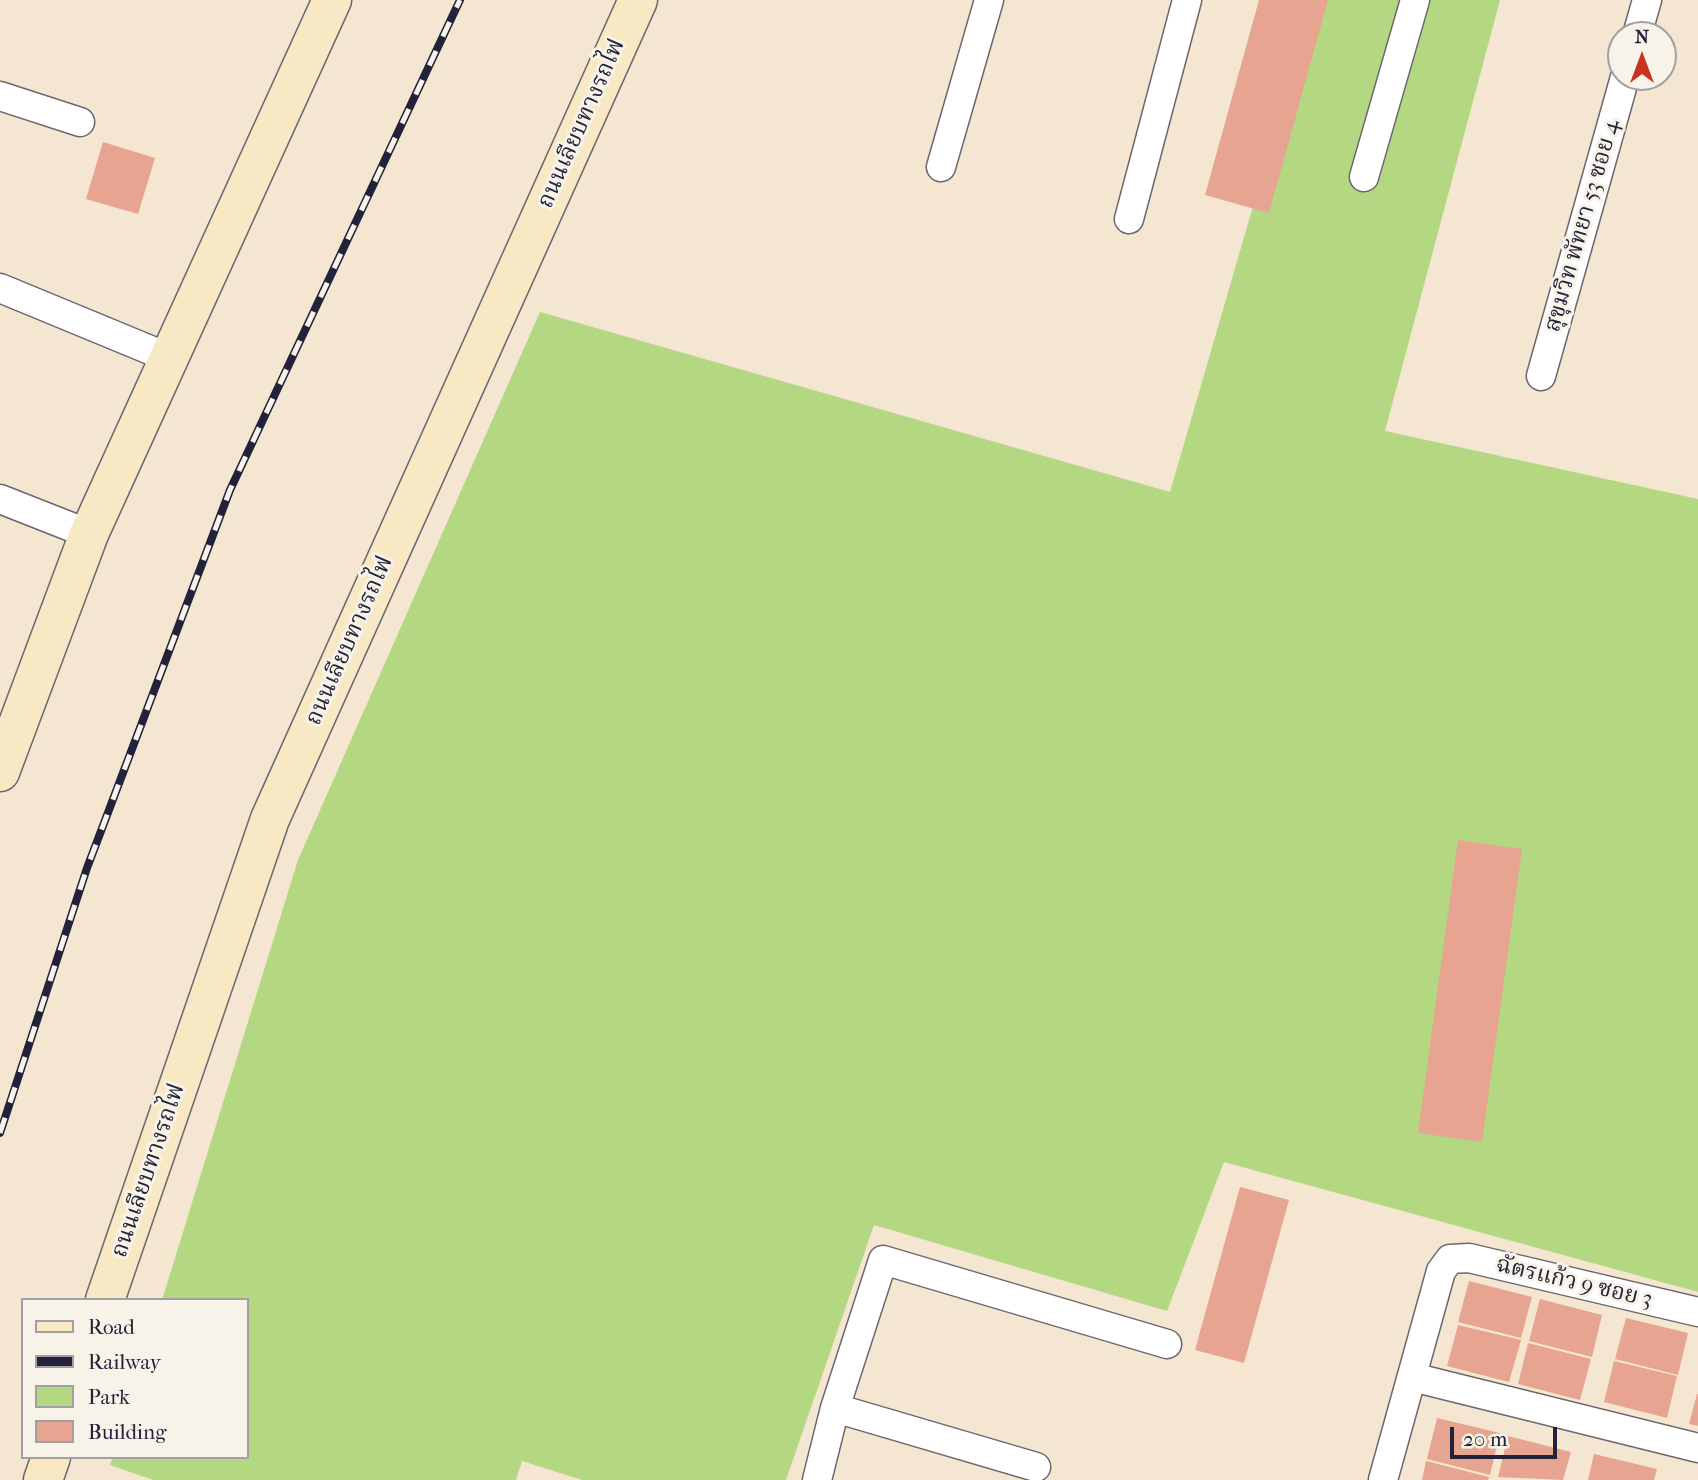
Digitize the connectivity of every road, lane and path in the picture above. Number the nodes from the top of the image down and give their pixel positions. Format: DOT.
graph roads {
  1 [pos="332,0"];
  2 [pos="638,0"];
  3 [pos="989,0"];
  4 [pos="1187,0"];
  5 [pos="1415,0"];
  6 [pos="1647,0"];
  7 [pos="1641,21"];
  8 [pos="1621,91"];
  9 [pos="0,96"];
  10 [pos="80,122"];
  11 [pos="941,167"];
  12 [pos="1364,177"];
  13 [pos="1129,219"];
  14 [pos="0,288"];
  15 [pos="167,358"];
  16 [pos="1541,376"];
  17 [pos="0,499"];
  18 [pos="89,534"];
  19 [pos="0,772"];
  20 [pos="106,1298"];
  21 [pos="1698,1312"];
  22 [pos="1167,1344"];
  23 [pos="1412,1377"];
  24 [pos="835,1408"];
  25 [pos="1698,1448"];
  26 [pos="50,1459"];
  27 [pos="1036,1467"];
  28 [pos="43,1480"];
  29 [pos="817,1480"];
  30 [pos="1382,1480"];
  1 -- 15 [label="street"];
  2 -- 20 [label="street, ถนนเลียบทางรถไฟ"];
  3 -- 11 [label="street"];
  4 -- 13 [label="street"];
  5 -- 12 [label="street"];
  6 -- 7 [label="street"];
  8 -- 16 [label="street, สุขุมวิท พัทยา 53 ซอย 4"];
  9 -- 10 [label="street"];
  14 -- 15 [label="street"];
  15 -- 18 [label="street"];
  17 -- 18 [label="street"];
  18 -- 19 [label="street"];
  21 -- 23 [label="street, ฉัตรแก้ว 9 ซอย 3"];
  22 -- 24 [label="street"];
  23 -- 25 [label="street"];
  23 -- 30 [label="street"];
  24 -- 27 [label="street"];
  24 -- 29 [label="street"];
  26 -- 28 [label="street"];
}
